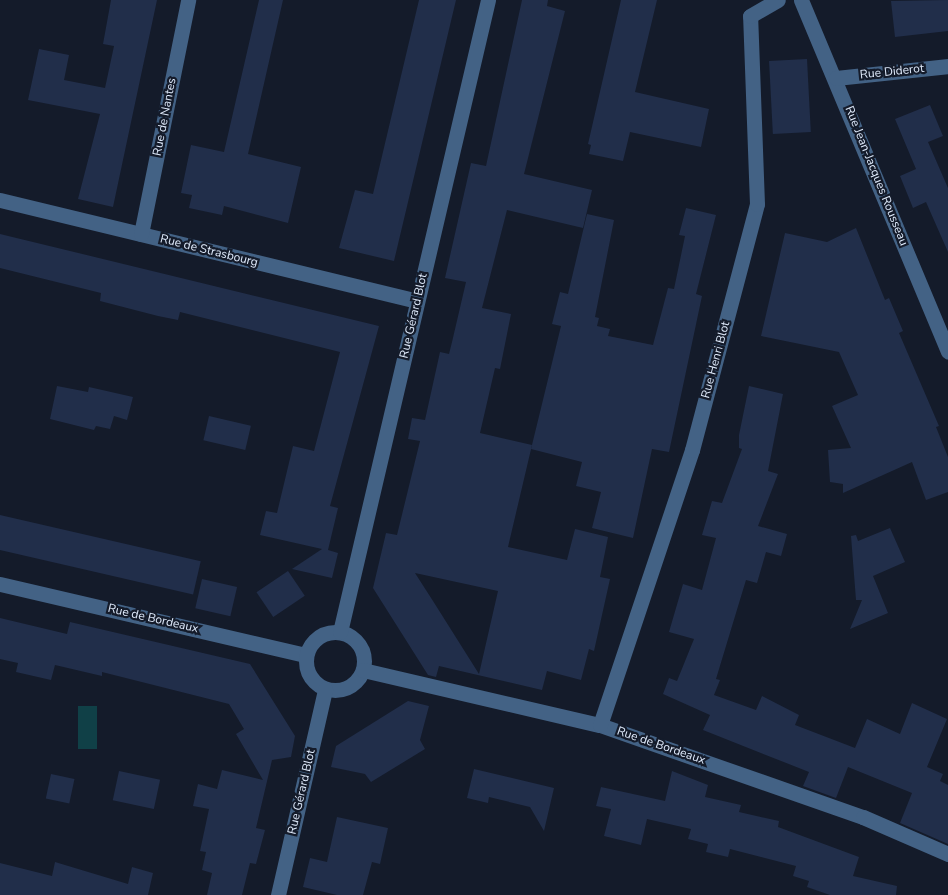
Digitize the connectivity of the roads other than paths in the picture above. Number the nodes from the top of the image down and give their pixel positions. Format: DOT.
graph roads {
  1 [pos="188,0"];
  2 [pos="488,0"];
  3 [pos="778,0"];
  4 [pos="801,0"];
  5 [pos="948,66"];
  6 [pos="836,78"];
  7 [pos="0,200"];
  8 [pos="141,234"];
  9 [pos="417,301"];
  10 [pos="946,343"];
  11 [pos="0,584"];
  12 [pos="340,632"];
  13 [pos="306,655"];
  14 [pos="364,670"];
  15 [pos="325,689"];
  16 [pos="600,725"];
  17 [pos="948,854"];
  18 [pos="278,895"];
  1 -- 8 [label="street, Rue de Nantes"];
  2 -- 9 [label="street, Rue Gérard Blot"];
  3 -- 16 [label="street, Rue Henri Blot"];
  4 -- 6 [label="street, Rue Jean-Jacques Rousseau"];
  5 -- 6 [label="street, Rue Diderot"];
  6 -- 10 [label="street, Rue Jean-Jacques Rousseau"];
  7 -- 8 [label="street, Rue de Strasbourg"];
  8 -- 9 [label="street, Rue de Strasbourg"];
  9 -- 12 [label="street, Rue Gérard Blot"];
  11 -- 13 [label="street, Rue de Bordeaux"];
  12 -- 13 [label="street"];
  12 -- 14 [label="street"];
  13 -- 15 [label="street"];
  14 -- 15 [label="street"];
  14 -- 16 [label="street, Rue de Bordeaux"];
  15 -- 18 [label="street, Rue Gérard Blot"];
  16 -- 17 [label="street, Rue de Bordeaux"];
}
